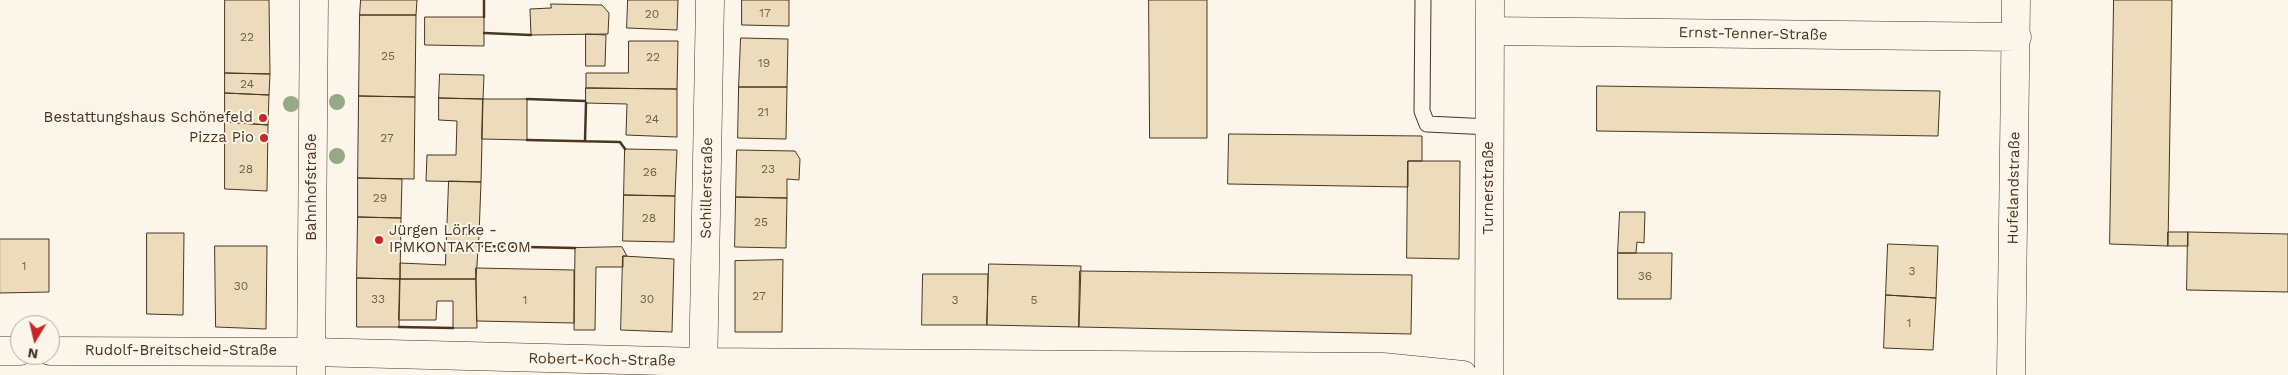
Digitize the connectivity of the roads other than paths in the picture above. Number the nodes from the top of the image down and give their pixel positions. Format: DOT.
graph roads {
  1 [pos="314,0"];
  2 [pos="710,0"];
  3 [pos="1423,0"];
  4 [pos="1490,0"];
  5 [pos="2016,0"];
  6 [pos="1490,31"];
  7 [pos="2017,37"];
  8 [pos="1490,127"];
  9 [pos="60,351"];
  10 [pos="311,364"];
  11 [pos="703,369"];
  12 [pos="1463,375"];
  13 [pos="1488,375"];
  14 [pos="2011,375"];
  1 -- 10 [label="street, Bahnhofstraße"];
  2 -- 11 [label="street, Schillerstraße"];
  3 -- 8 [label="lane"];
  4 -- 6 [label="street, Turnerstraße"];
  5 -- 7 [label="street, Hufelandstraße"];
  6 -- 7 [label="street, Ernst-Tenner-Straße"];
  6 -- 8 [label="street, Turnerstraße"];
  7 -- 14 [label="street, Hufelandstraße"];
  8 -- 13 [label="street, Turnerstraße"];
  9 -- 10 [label="street, Rudolf-Breitscheid-Straße"];
  10 -- 11 [label="street, Robert-Koch-Straße"];
  11 -- 12 [label="street, Robert-Koch-Straße"];
}
